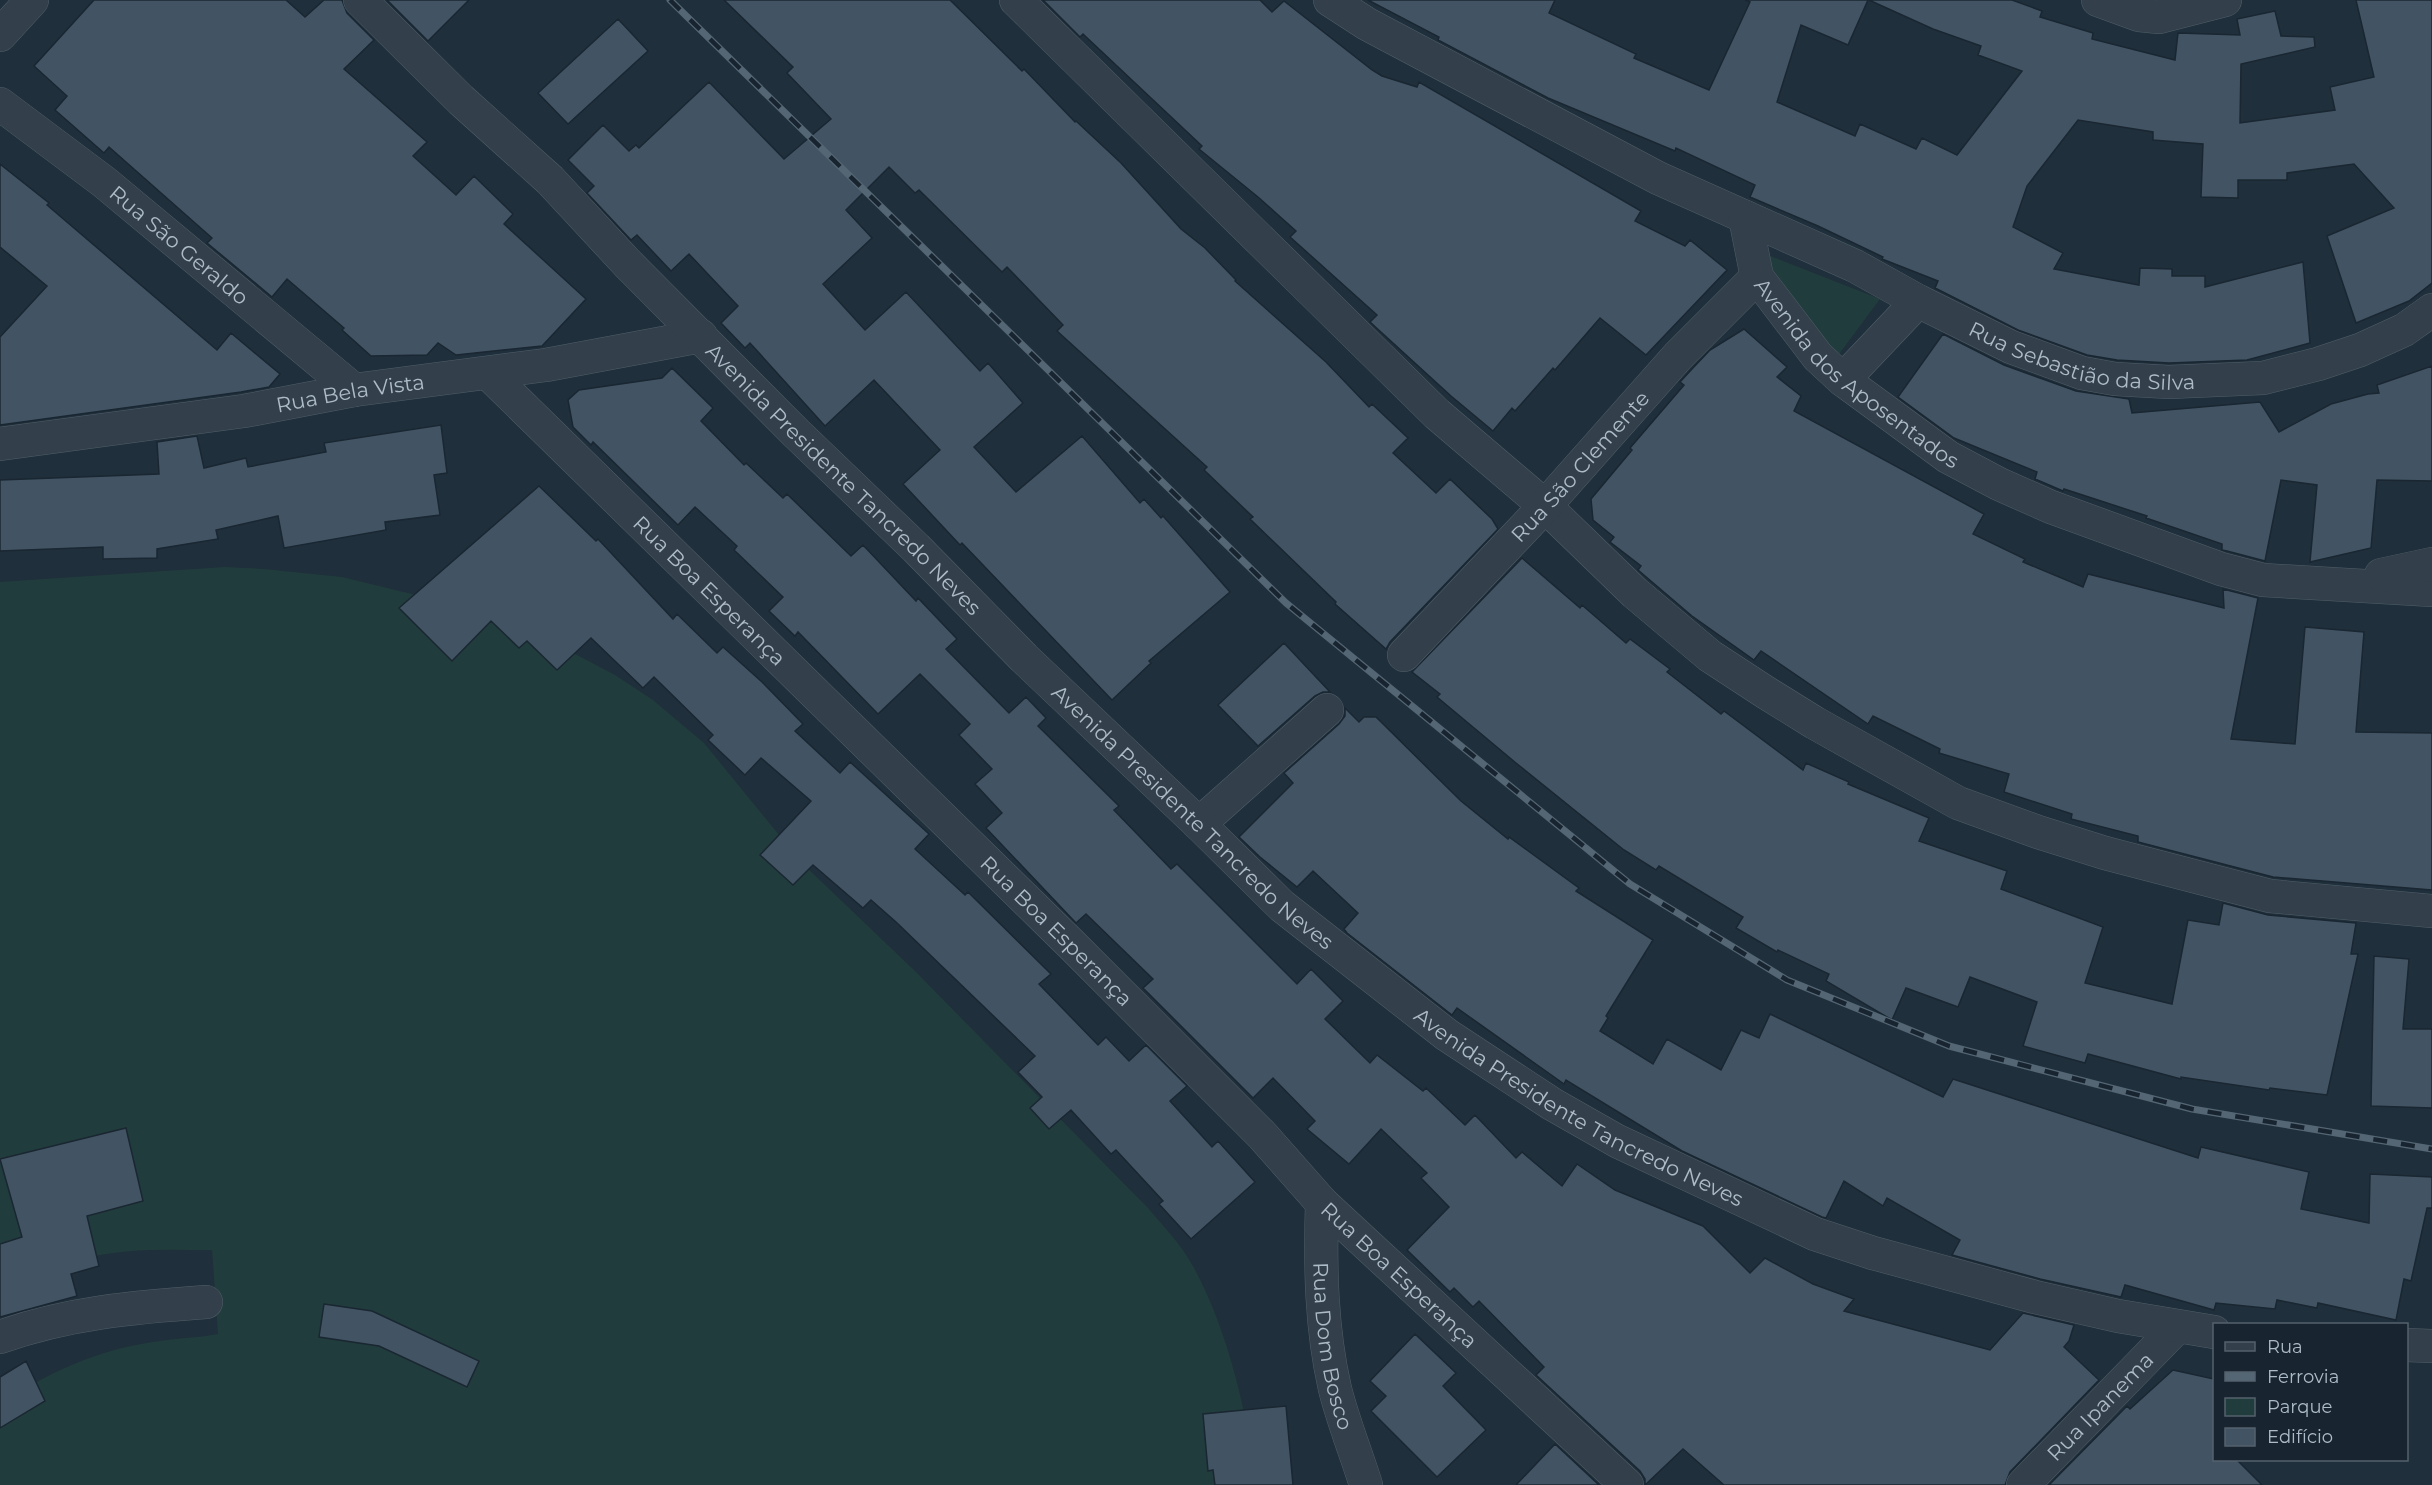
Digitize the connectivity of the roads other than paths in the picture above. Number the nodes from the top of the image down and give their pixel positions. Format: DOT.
graph roads {
  1 [pos="32,0"];
  2 [pos="360,0"];
  3 [pos="1016,0"];
  4 [pos="1330,0"];
  5 [pos="2098,0"];
  6 [pos="2225,0"];
  7 [pos="0,35"];
  8 [pos="0,104"];
  9 [pos="1745,217"];
  10 [pos="1756,277"];
  11 [pos="1918,301"];
  12 [pos="2432,310"];
  13 [pos="701,336"];
  14 [pos="489,374"];
  15 [pos="1843,380"];
  16 [pos="354,390"];
  17 [pos="0,444"];
  18 [pos="1545,506"];
  19 [pos="2432,564"];
  20 [pos="2321,584"];
  21 [pos="2432,590"];
  22 [pos="1404,655"];
  23 [pos="1327,710"];
  24 [pos="1199,824"];
  25 [pos="2432,911"];
  26 [pos="1322,1203"];
  27 [pos="206,1302"];
  28 [pos="2176,1327"];
  29 [pos="2213,1332"];
  30 [pos="0,1337"];
  31 [pos="2408,1346"];
  32 [pos="2432,1346"];
  33 [pos="1366,1485"];
  34 [pos="1627,1485"];
  35 [pos="2023,1485"];
  1 -- 7 [label="street"];
  2 -- 13 [label="street, Avenida Presidente Tancredo Neves"];
  3 -- 18 [label="street"];
  4 -- 9 [label="street"];
  5 -- 6 [label="street"];
  8 -- 16 [label="street, Rua São Geraldo"];
  9 -- 10 [label="street, Avenida dos Aposentados"];
  9 -- 11 [label="street, Rua Sebastião da Silva"];
  10 -- 15 [label="street, Avenida dos Aposentados"];
  10 -- 18 [label="street, Rua São Clemente"];
  11 -- 12 [label="street, Rua Sebastião da Silva"];
  11 -- 15 [label="street"];
  13 -- 14 [label="street, Rua Bela Vista"];
  13 -- 24 [label="street, Avenida Presidente Tancredo Neves"];
  14 -- 16 [label="street, Rua Bela Vista"];
  14 -- 26 [label="street, Rua Boa Esperança"];
  15 -- 20 [label="street, Avenida dos Aposentados"];
  16 -- 17 [label="street, Rua Bela Vista"];
  18 -- 22 [label="street, Rua São Clemente"];
  18 -- 25 [label="street"];
  19 -- 20 [label="street"];
  20 -- 21 [label="street, Avenida dos Aposentados"];
  23 -- 24 [label="street"];
  24 -- 28 [label="street, Avenida Presidente Tancredo Neves"];
  26 -- 33 [label="street, Rua Dom Bosco"];
  26 -- 34 [label="street, Rua Boa Esperança"];
  27 -- 30 [label="street"];
  28 -- 29 [label="street, Avenida Presidente Tancredo Neves"];
  28 -- 35 [label="street, Rua Ipanema"];
  31 -- 32 [label="street"];
}
